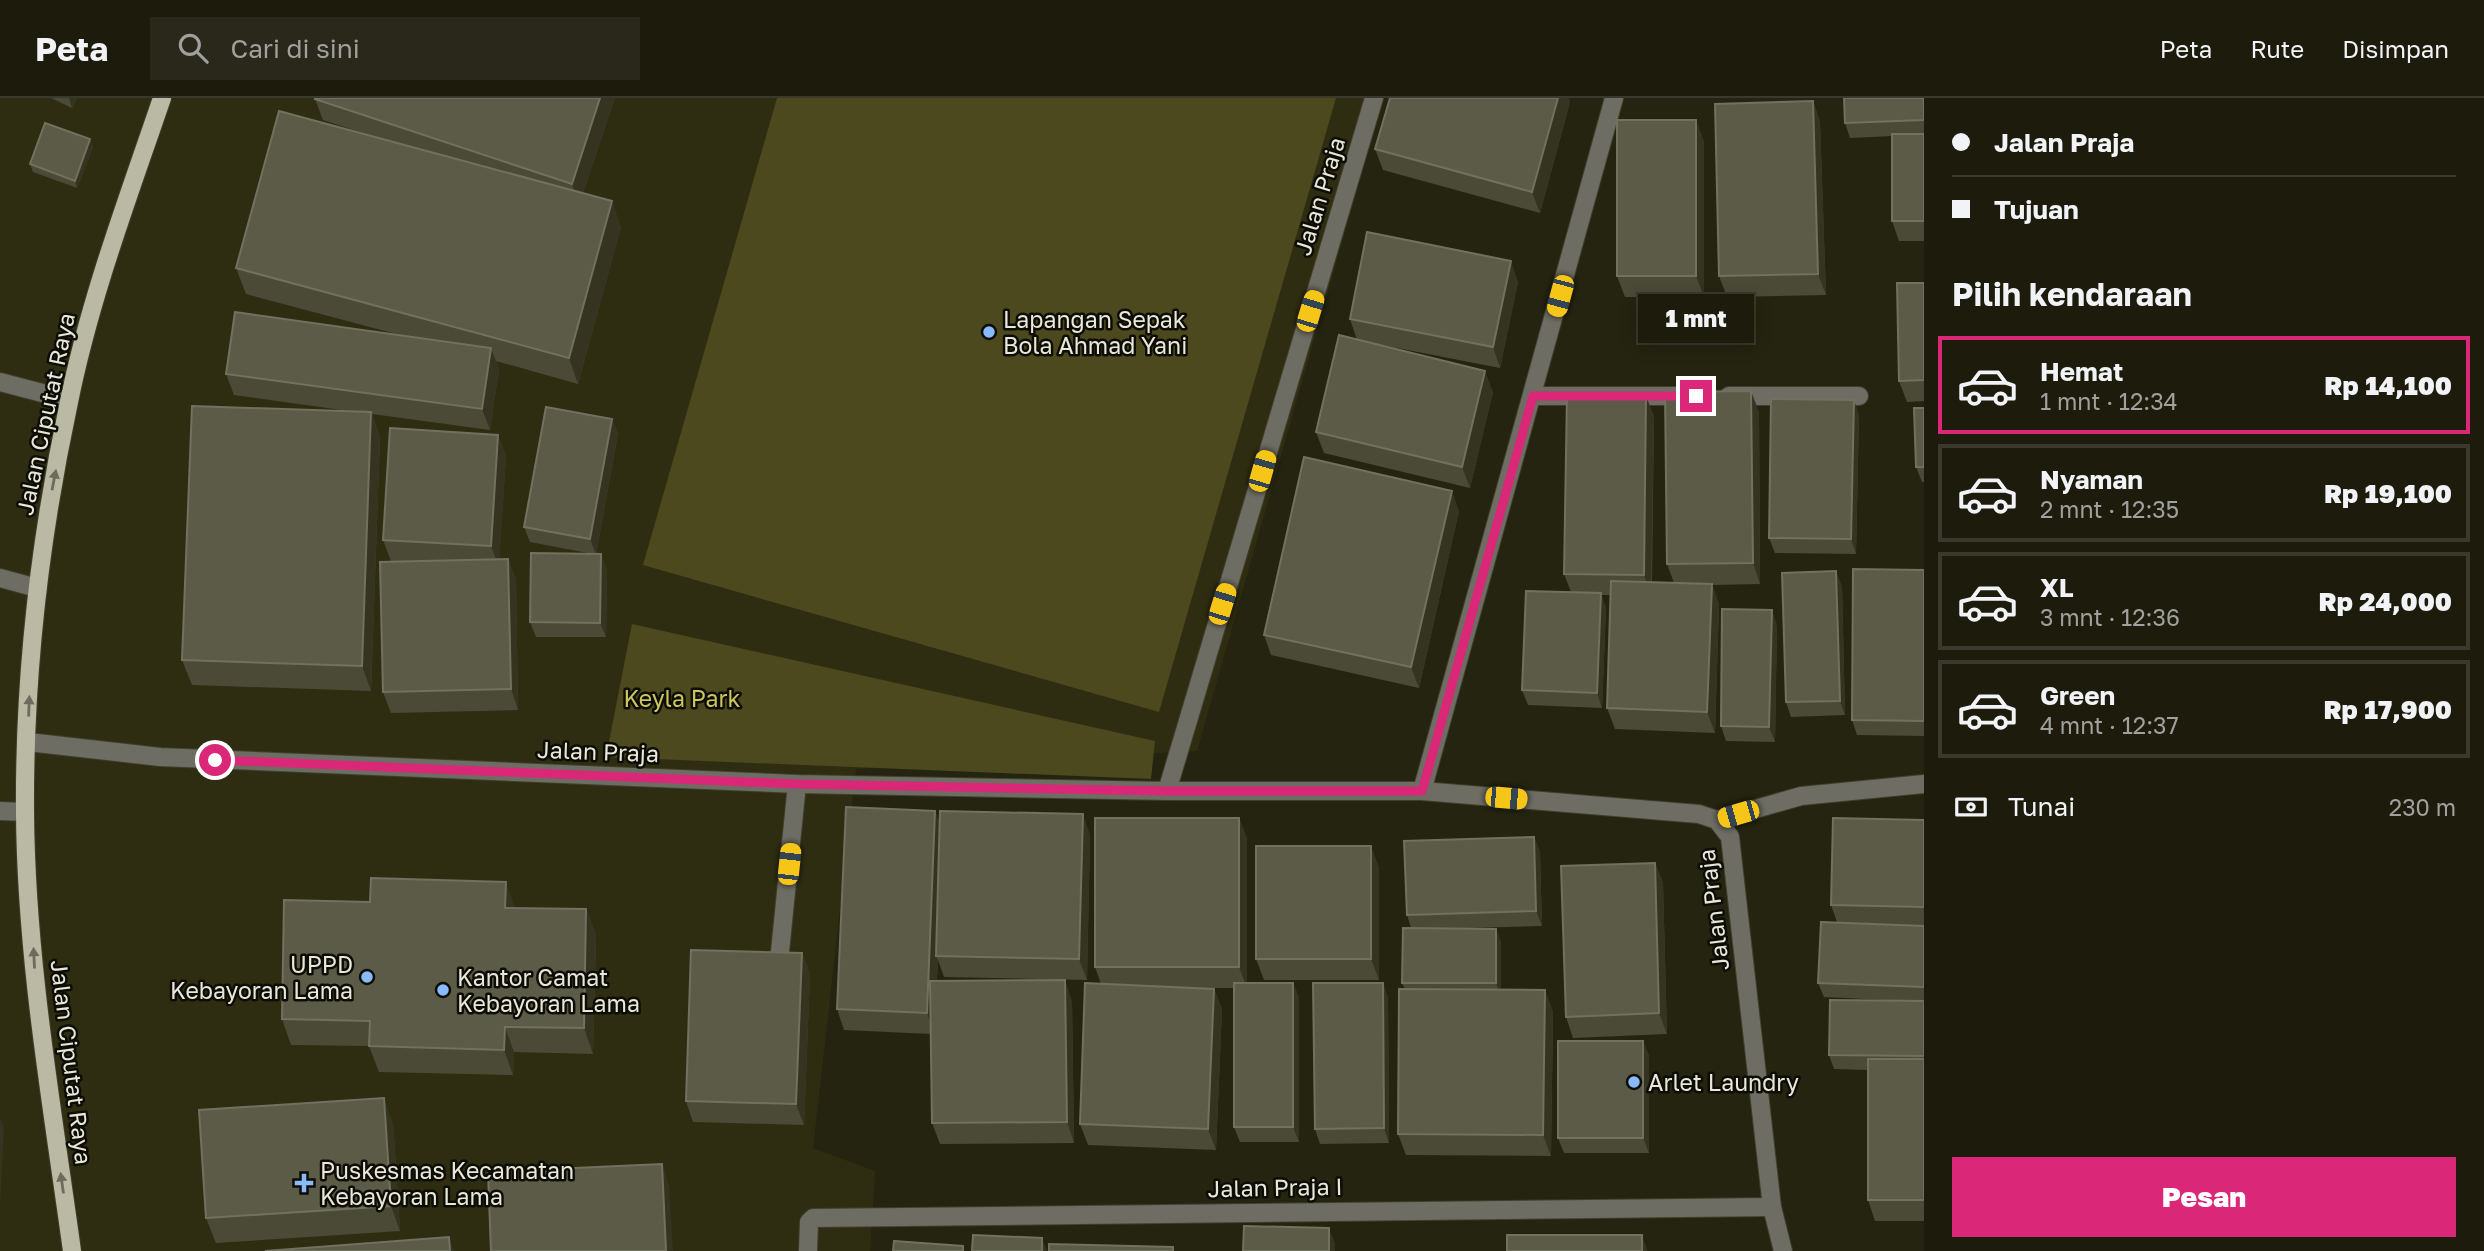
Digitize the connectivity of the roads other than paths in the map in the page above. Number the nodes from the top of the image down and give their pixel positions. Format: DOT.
graph roads {
  1 [pos="162,98"];
  2 [pos="1374,98"];
  3 [pos="1614,98"];
  4 [pos="0,382"];
  5 [pos="1533,396"];
  6 [pos="1859,396"];
  7 [pos="69,400"];
  8 [pos="0,578"];
  9 [pos="37,588"];
  10 [pos="28,742"];
  11 [pos="797,784"];
  12 [pos="1924,784"];
  13 [pos="1167,791"];
  14 [pos="1422,791"];
  15 [pos="0,811"];
  16 [pos="25,812"];
  17 [pos="1717,820"];
  18 [pos="778,971"];
  19 [pos="1772,1207"];
  20 [pos="72,1251"];
  21 [pos="808,1251"];
  22 [pos="1783,1251"];
  1 -- 7 [label="main road, Jalan Ciputat Raya"];
  2 -- 13 [label="street, Jalan Praja"];
  3 -- 5 [label="street"];
  4 -- 7 [label="street"];
  5 -- 6 [label="street"];
  5 -- 14 [label="street"];
  9 -- 7 [label="main road, Jalan Ciputat Raya, one-way"];
  8 -- 9 [label="street"];
  10 -- 9 [label="main road, Jalan Ciputat Raya, one-way"];
  10 -- 11 [label="street, Jalan Praja"];
  10 -- 16 [label="main road, Jalan Ciputat Raya"];
  11 -- 13 [label="street, Jalan Praja"];
  11 -- 18 [label="street"];
  12 -- 17 [label="street"];
  13 -- 14 [label="street, Jalan Praja"];
  14 -- 17 [label="street, Jalan Praja"];
  15 -- 16 [label="street"];
  20 -- 16 [label="main road, Jalan Ciputat Raya, one-way"];
  17 -- 19 [label="street, Jalan Praja"];
  19 -- 21 [label="street, Jalan Praja I"];
  19 -- 22 [label="street, Jalan Praja"];
}
